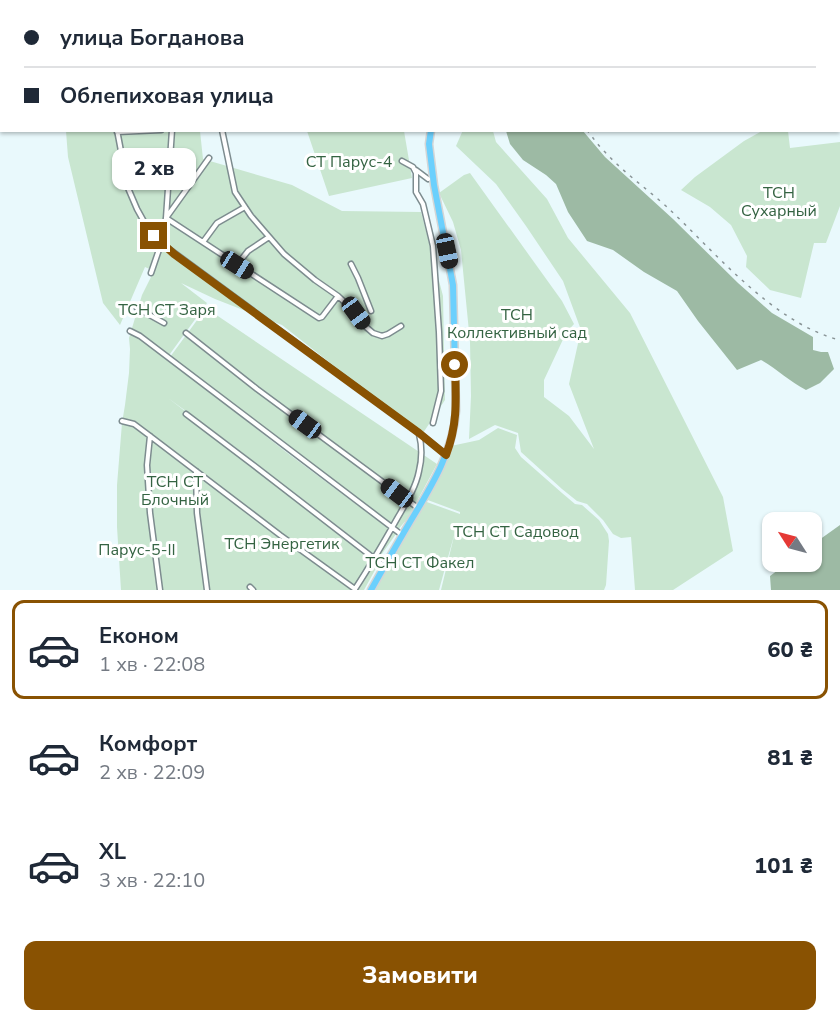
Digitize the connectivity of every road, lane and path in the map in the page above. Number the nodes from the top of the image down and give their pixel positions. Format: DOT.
graph roads {
  1 [pos="117,132"];
  2 [pos="172,132"];
  3 [pos="222,132"];
  4 [pos="430,132"];
  5 [pos="209,158"];
  6 [pos="402,161"];
  7 [pos="413,168"];
  8 [pos="428,179"];
  9 [pos="245,207"];
  10 [pos="166,218"];
  11 [pos="269,237"];
  12 [pos="161,243"];
  13 [pos="203,243"];
  14 [pos="351,264"];
  15 [pos="237,265"];
  16 [pos="151,273"];
  17 [pos="338,296"];
  18 [pos="137,308"];
  19 [pos="371,311"];
  20 [pos="164,323"];
  21 [pos="401,326"];
  22 [pos="130,331"];
  23 [pos="186,333"];
  24 [pos="186,414"];
  25 [pos="122,421"];
  26 [pos="433,423"];
  27 [pos="419,433"];
  28 [pos="150,436"];
  29 [pos="446,455"];
  30 [pos="196,471"];
  31 [pos="407,501"];
  32 [pos="418,508"];
  33 [pos="393,527"];
  34 [pos="402,536"];
  35 [pos="374,559"];
  36 [pos="384,566"];
  37 [pos="160,590"];
  38 [pos="207,590"];
  39 [pos="355,590"];
  40 [pos="371,590"];
  1 -- 12 [label="street"];
  2 -- 10 [label="street"];
  3 -- 9 [label="street"];
  4 -- 29 [label="main road"];
  5 -- 10 [label="street"];
  6 -- 7 [label="street"];
  7 -- 8 [label="street"];
  7 -- 26 [label="street"];
  9 -- 11 [label="street"];
  9 -- 13 [label="street"];
  10 -- 12 [label="street"];
  10 -- 13 [label="street"];
  11 -- 15 [label="street"];
  11 -- 17 [label="street"];
  12 -- 16 [label="street"];
  12 -- 27 [label="street"];
  13 -- 15 [label="street"];
  14 -- 19 [label="street"];
  15 -- 17 [label="street"];
  17 -- 21 [label="street"];
  18 -- 20 [label="street"];
  22 -- 33 [label="street"];
  23 -- 31 [label="street"];
  24 -- 35 [label="street"];
  25 -- 28 [label="street"];
  27 -- 29 [label="street"];
  27 -- 31 [label="street"];
  28 -- 30 [label="street"];
  28 -- 37 [label="street"];
  29 -- 32 [label="main road"];
  30 -- 38 [label="street"];
  30 -- 39 [label="street"];
  31 -- 32 [label="street"];
  31 -- 33 [label="street"];
  32 -- 34 [label="main road"];
  33 -- 34 [label="street"];
  33 -- 35 [label="street"];
  34 -- 36 [label="main road"];
  35 -- 36 [label="street"];
  35 -- 39 [label="street"];
  36 -- 40 [label="main road"];
}
